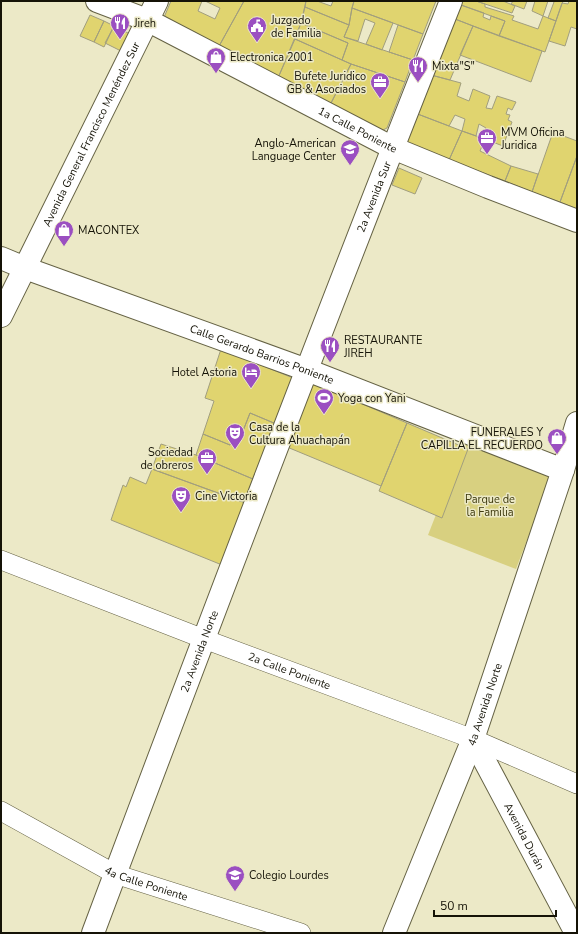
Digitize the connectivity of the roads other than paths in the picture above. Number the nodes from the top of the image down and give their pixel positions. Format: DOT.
graph roads {
  1 [pos="97,1"];
  2 [pos="157,1"];
  3 [pos="451,1"];
  4 [pos="147,20"];
  5 [pos="393,148"];
  6 [pos="577,221"];
  7 [pos="1,258"];
  8 [pos="25,268"];
  9 [pos="1,316"];
  10 [pos="307,370"];
  11 [pos="577,423"];
  12 [pos="563,470"];
  13 [pos="1,560"];
  14 [pos="204,639"];
  15 [pos="473,739"];
  16 [pos="577,784"];
  17 [pos="1,811"];
  18 [pos="115,874"];
  19 [pos="93,933"];
  20 [pos="301,933"];
  21 [pos="394,933"];
  22 [pos="576,933"];
  1 -- 4 [label="main road, 1a Calle Poniente"];
  2 -- 4 [label="main road, Avenida General Francisco Menéndez Sur"];
  3 -- 5 [label="main road, 2a Avenida Sur"];
  4 -- 5 [label="main road, 1a Calle Poniente"];
  4 -- 8 [label="main road, Avenida General Francisco Menéndez Sur"];
  5 -- 6 [label="main road, 1a Calle Poniente"];
  5 -- 10 [label="main road, 2a Avenida Sur"];
  7 -- 8 [label="main road, Calle Gerardo Barrios Poniente"];
  8 -- 9 [label="main road, Avenida General Francisco Menéndez Sur"];
  8 -- 10 [label="main road, Calle Gerardo Barrios Poniente"];
  10 -- 12 [label="main road, Calle Gerardo Barrios Poniente"];
  10 -- 14 [label="main road, 2a Avenida Norte"];
  11 -- 12 [label="main road, 4a Avenida Norte"];
  12 -- 15 [label="main road, 4a Avenida Norte"];
  13 -- 14 [label="street, 2a Calle Poniente"];
  14 -- 15 [label="street, 2a Calle Poniente"];
  14 -- 18 [label="main road, 2a Avenida Norte"];
  15 -- 16 [label="street, 2a Calle Poniente"];
  15 -- 21 [label="main road, 4a Avenida Norte"];
  15 -- 22 [label="main road, Avenida Durán"];
  17 -- 18 [label="street, 4a Calle Poniente"];
  18 -- 19 [label="main road, 2a Avenida Norte"];
  18 -- 20 [label="street, 4a Calle Poniente"];
}
